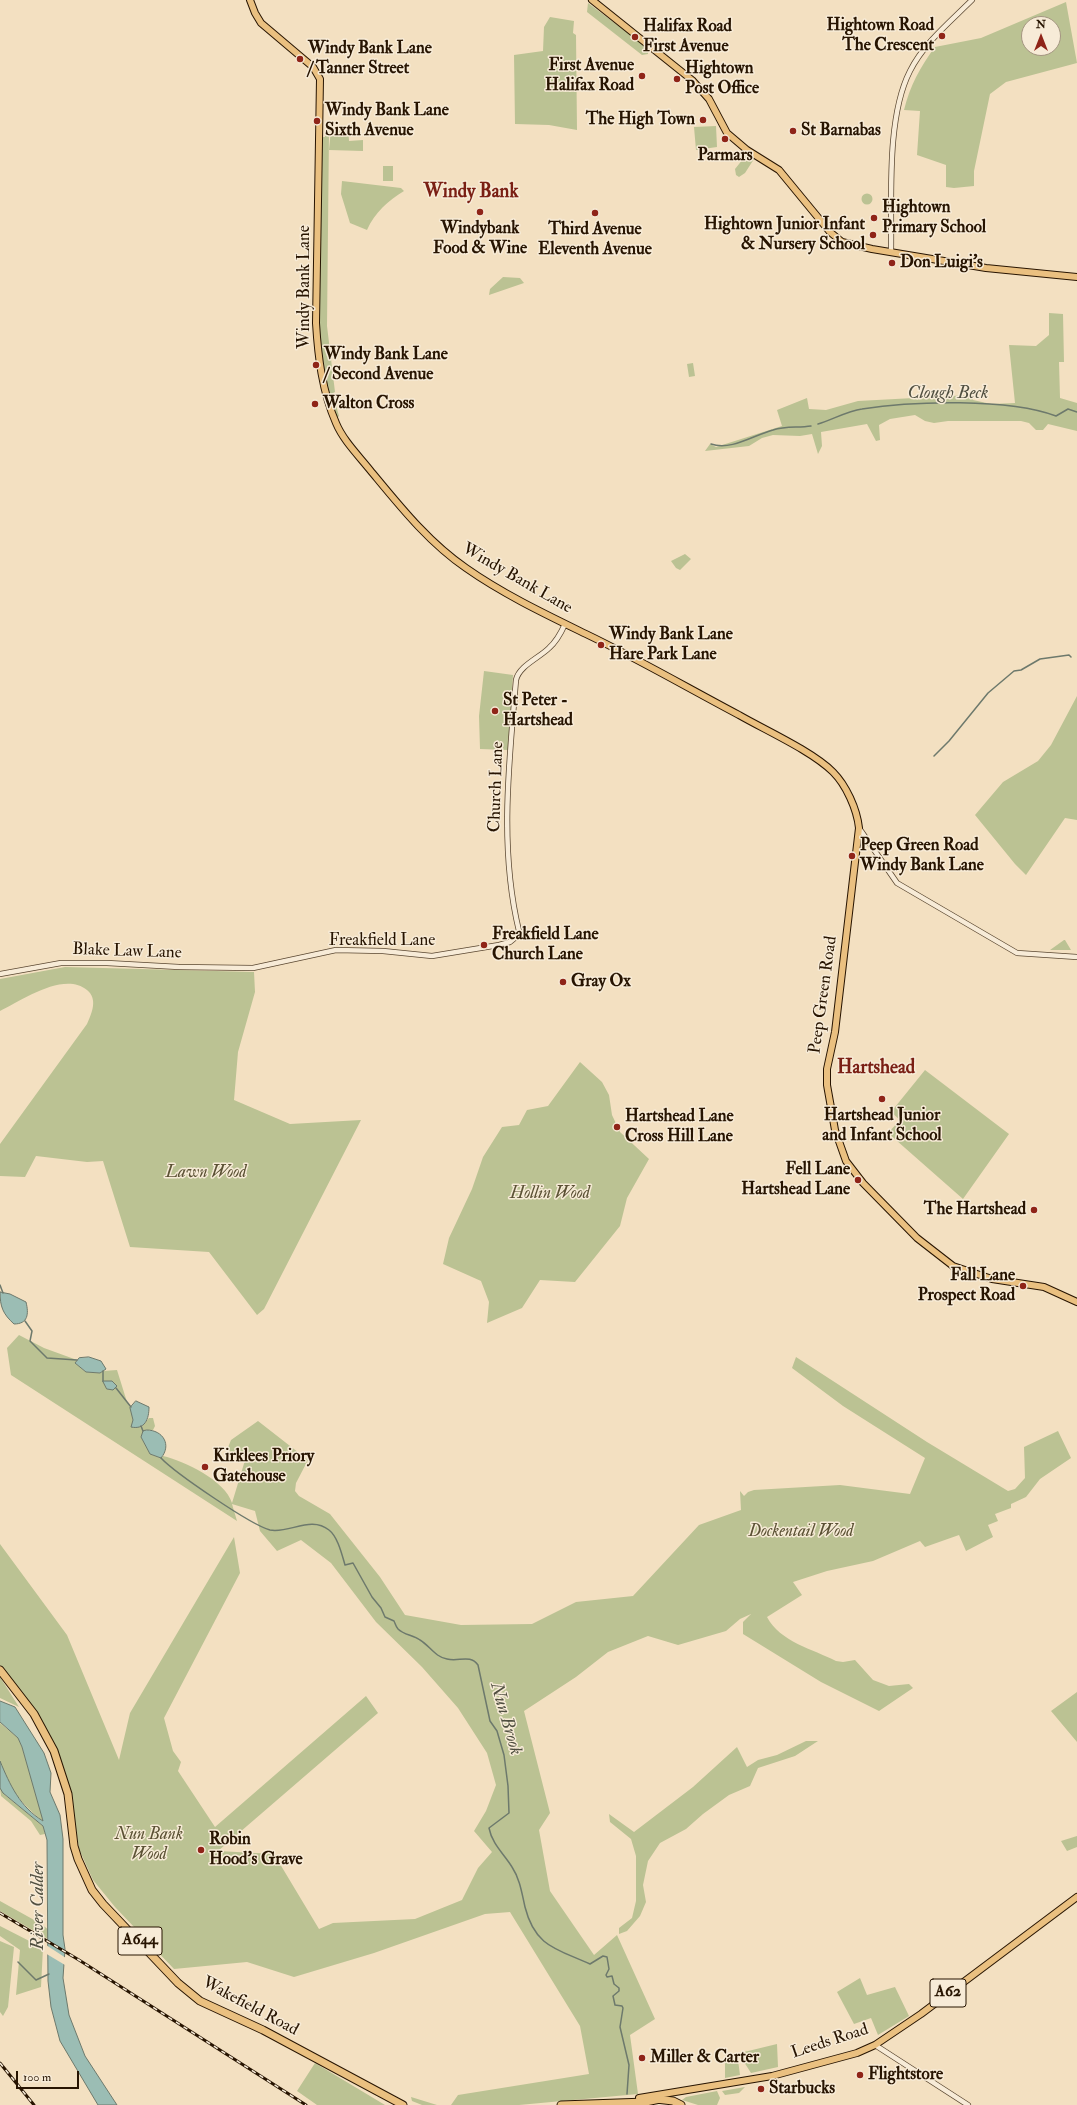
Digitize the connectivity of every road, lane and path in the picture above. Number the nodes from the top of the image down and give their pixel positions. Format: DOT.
graph roads {
  1 [pos="250,0"];
  2 [pos="592,0"];
  3 [pos="972,0"];
  4 [pos="891,252"];
  5 [pos="1077,277"];
  6 [pos="565,624"];
  7 [pos="858,828"];
  8 [pos="510,942"];
  9 [pos="1077,957"];
  10 [pos="254,968"];
  11 [pos="0,974"];
  12 [pos="1077,1302"];
  13 [pos="0,1670"];
  14 [pos="1077,1897"];
  15 [pos="875,2046"];
  16 [pos="690,2090"];
  17 [pos="672,2093"];
  18 [pos="660,2099"];
  19 [pos="642,2100"];
  20 [pos="403,2105"];
  21 [pos="562,2105"];
  22 [pos="673,2105"];
  23 [pos="681,2105"];
  24 [pos="968,2105"];
  1 -- 6 [label="main road, Windy Bank Lane"];
  2 -- 4 [label="main road"];
  3 -- 4 [label="street"];
  4 -- 5 [label="main road"];
  6 -- 7 [label="main road, Windy Bank Lane"];
  6 -- 8 [label="street, Church Lane"];
  7 -- 9 [label="street, Windy Bank Lane"];
  7 -- 12 [label="main road, Peep Green Road"];
  8 -- 10 [label="street, Freakfield Lane"];
  10 -- 11 [label="street, Blake Law Lane"];
  13 -- 20 [label="highway, Wakefield Road / A644"];
  14 -- 15 [label="main road, Leeds Road / A62"];
  15 -- 16 [label="main road, Leeds Road / A62"];
  15 -- 24 [label="street"];
  16 -- 17 [label="main road, Leeds Road / A62"];
  16 -- 18 [label="main road, Leeds Road"];
  17 -- 18 [label="main road, Leeds Road / A62"];
  17 -- 19 [label="main road, Leeds Road / A62"];
  18 -- 19 [label="highway, Leeds Road / A62"];
  18 -- 23 [label="highway"];
  19 -- 21 [label="highway, Leeds Road / A62"];
  19 -- 22 [label="highway"];
}
